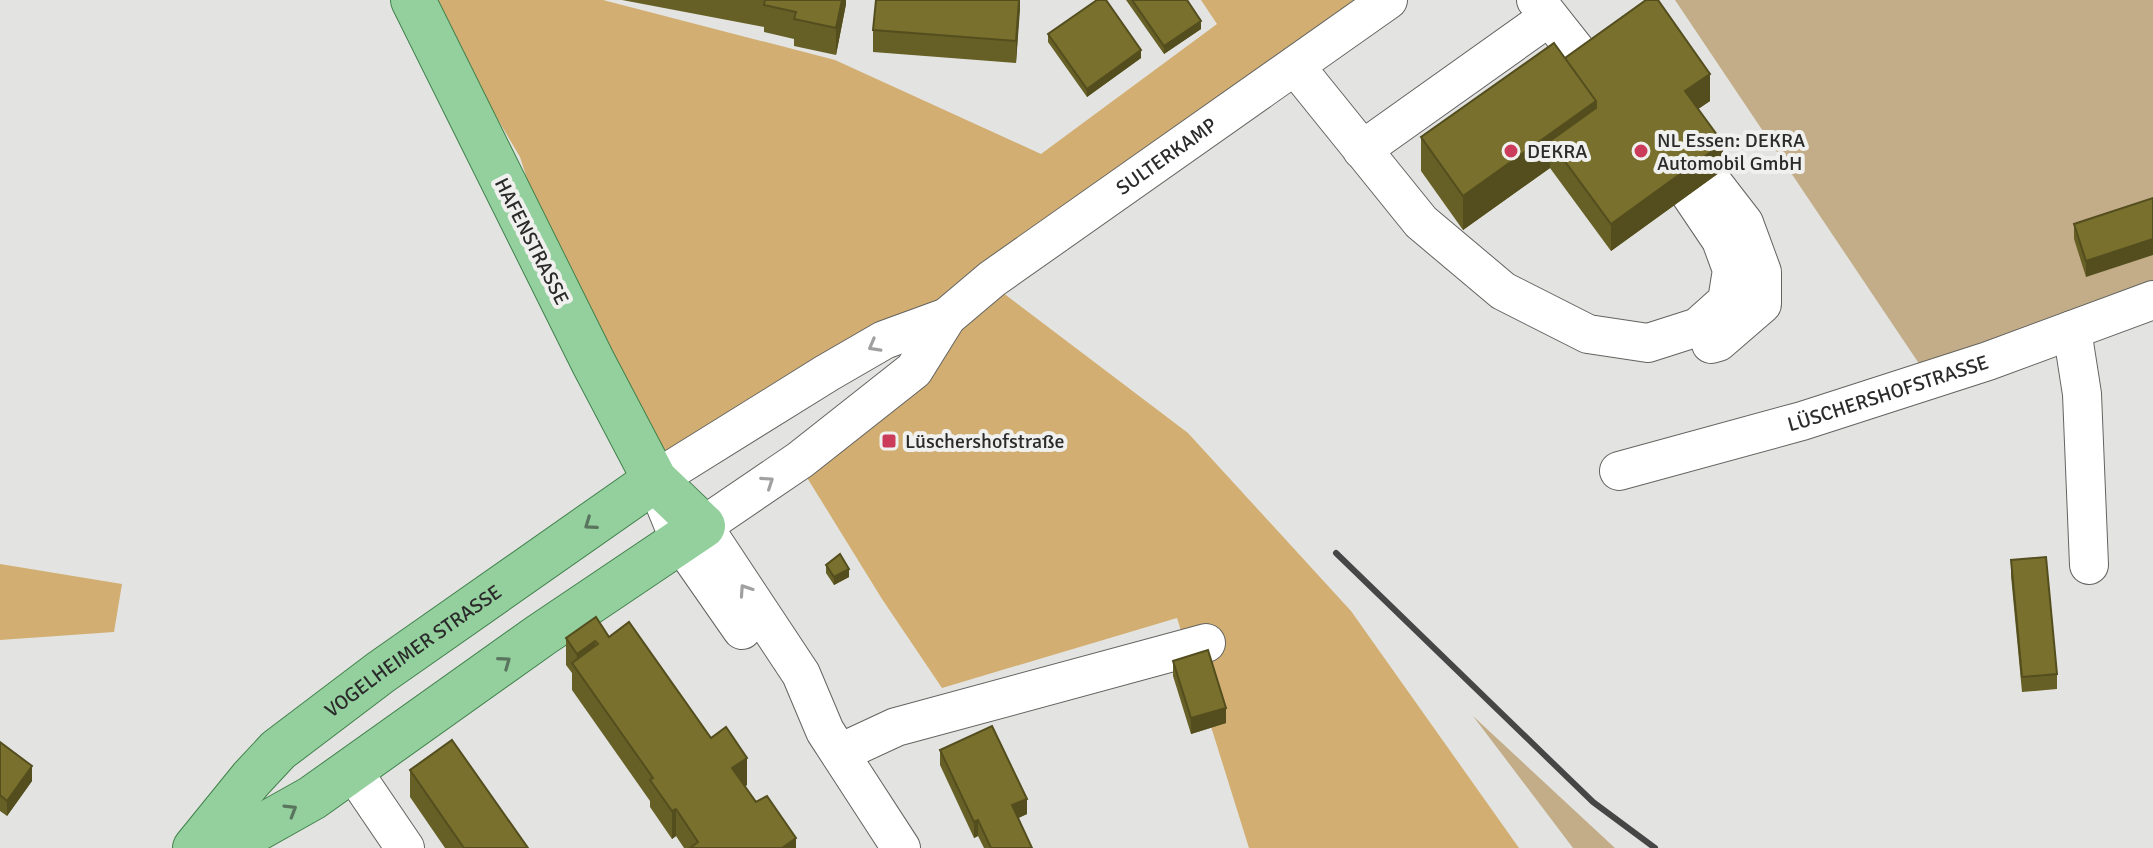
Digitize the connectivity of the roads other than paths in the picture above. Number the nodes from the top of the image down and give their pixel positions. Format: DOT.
graph roads {
  1 [pos="413,0"];
  2 [pos="1388,0"];
  3 [pos="1542,9"];
  4 [pos="1295,66"];
  5 [pos="1589,67"];
  6 [pos="1362,150"];
  7 [pos="1691,192"];
  8 [pos="2153,300"];
  9 [pos="947,317"];
  10 [pos="2072,330"];
  11 [pos="1619,471"];
  12 [pos="655,480"];
  13 [pos="692,534"];
  14 [pos="2089,565"];
  15 [pos="1206,643"];
  16 [pos="832,742"];
  17 [pos="352,770"];
  18 [pos="195,848"];
  19 [pos="223,848"];
  20 [pos="405,848"];
  21 [pos="901,848"];
  1 -- 12 [label="main road, HAFENSTRASSE"];
  2 -- 4 [label="street, SULTERKAMP"];
  3 -- 5 [label="street"];
  3 -- 6 [label="street"];
  4 -- 6 [label="street"];
  4 -- 9 [label="street, SULTERKAMP"];
  6 -- 7 [label="street"];
  8 -- 10 [label="street, LÜSCHERSHOFSTRASSE"];
  9 -- 12 [label="street, SULTERKAMP, one-way"];
  13 -- 9 [label="street, SULTERKAMP, one-way"];
  10 -- 11 [label="street, LÜSCHERSHOFSTRASSE"];
  10 -- 14 [label="street"];
  12 -- 13 [label="main road, HAFENSTRASSE"];
  12 -- 18 [label="main road, VOGELHEIMER STRASSE, one-way"];
  13 -- 16 [label="street, HAFENSTRASSE"];
  17 -- 13 [label="main road, one-way"];
  15 -- 16 [label="street"];
  16 -- 21 [label="street, HAFENSTRASSE"];
  19 -- 17 [label="main road, one-way"];
  17 -- 20 [label="street"];
}
